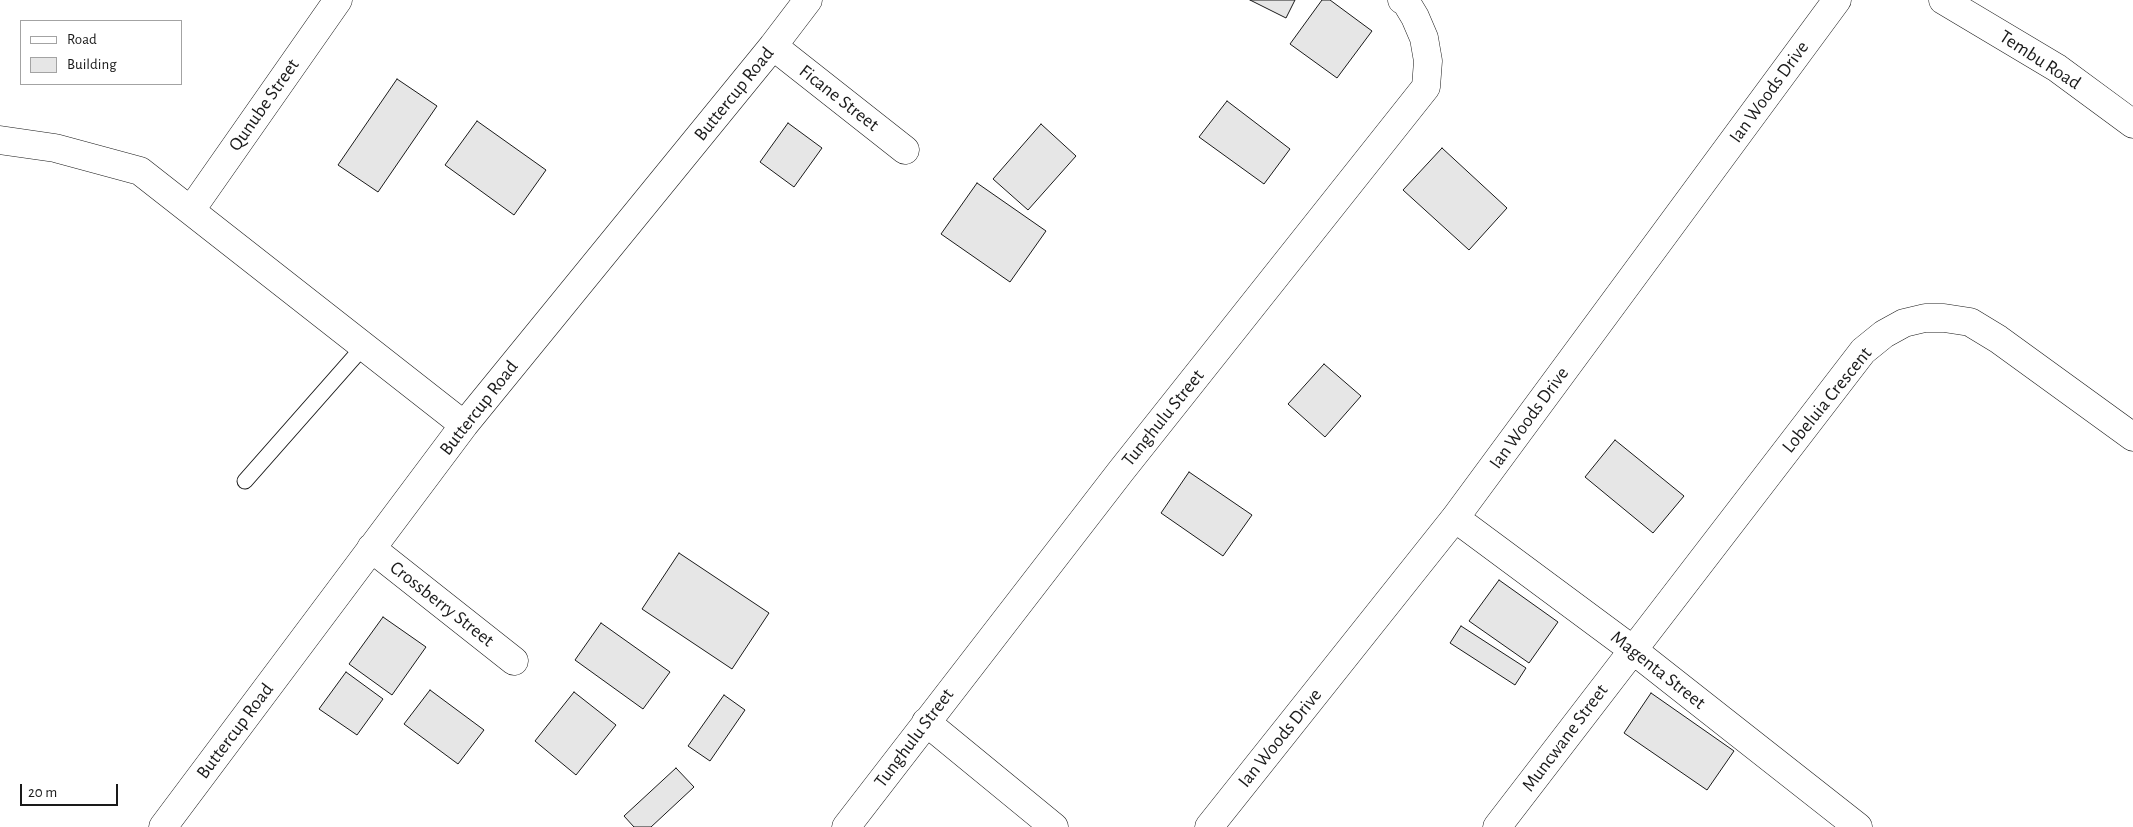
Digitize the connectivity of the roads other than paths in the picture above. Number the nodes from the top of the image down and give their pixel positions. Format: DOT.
graph roads {
  1 [pos="338,0"];
  2 [pos="808,0"];
  3 [pos="1402,0"];
  4 [pos="1837,0"];
  5 [pos="1943,0"];
  6 [pos="773,46"];
  7 [pos="2133,124"];
  8 [pos="0,140"];
  9 [pos="905,150"];
  10 [pos="191,210"];
  11 [pos="364,346"];
  12 [pos="464,425"];
  13 [pos="2133,437"];
  14 [pos="245,481"];
  15 [pos="1455,518"];
  16 [pos="371,548"];
  17 [pos="1633,650"];
  18 [pos="514,660"];
  19 [pos="926,722"];
  20 [pos="163,827"];
  21 [pos="846,827"];
  22 [pos="1054,827"];
  23 [pos="1209,827"];
  24 [pos="1497,827"];
  25 [pos="1858,827"];
  1 -- 10 [label="street, Qunube Street"];
  2 -- 6 [label="street, Buttercup Road"];
  3 -- 19 [label="street, Tunghulu Street"];
  4 -- 15 [label="street, Ian Woods Drive"];
  5 -- 7 [label="street, Tembu Road"];
  6 -- 9 [label="street, Ficane Street"];
  6 -- 12 [label="street, Buttercup Road"];
  8 -- 10 [label="street"];
  10 -- 11 [label="street"];
  11 -- 12 [label="street"];
  11 -- 14 [label="lane"];
  12 -- 16 [label="street, Buttercup Road"];
  13 -- 17 [label="street, Lobeluia Crescent"];
  15 -- 17 [label="street, Magenta Street"];
  15 -- 23 [label="street, Ian Woods Drive"];
  16 -- 18 [label="street, Crossberry Street"];
  16 -- 20 [label="street, Buttercup Road"];
  17 -- 24 [label="street, Muncwane Street"];
  17 -- 25 [label="street, Magenta Street"];
  19 -- 21 [label="street, Tunghulu Street"];
  19 -- 22 [label="street"];
}
